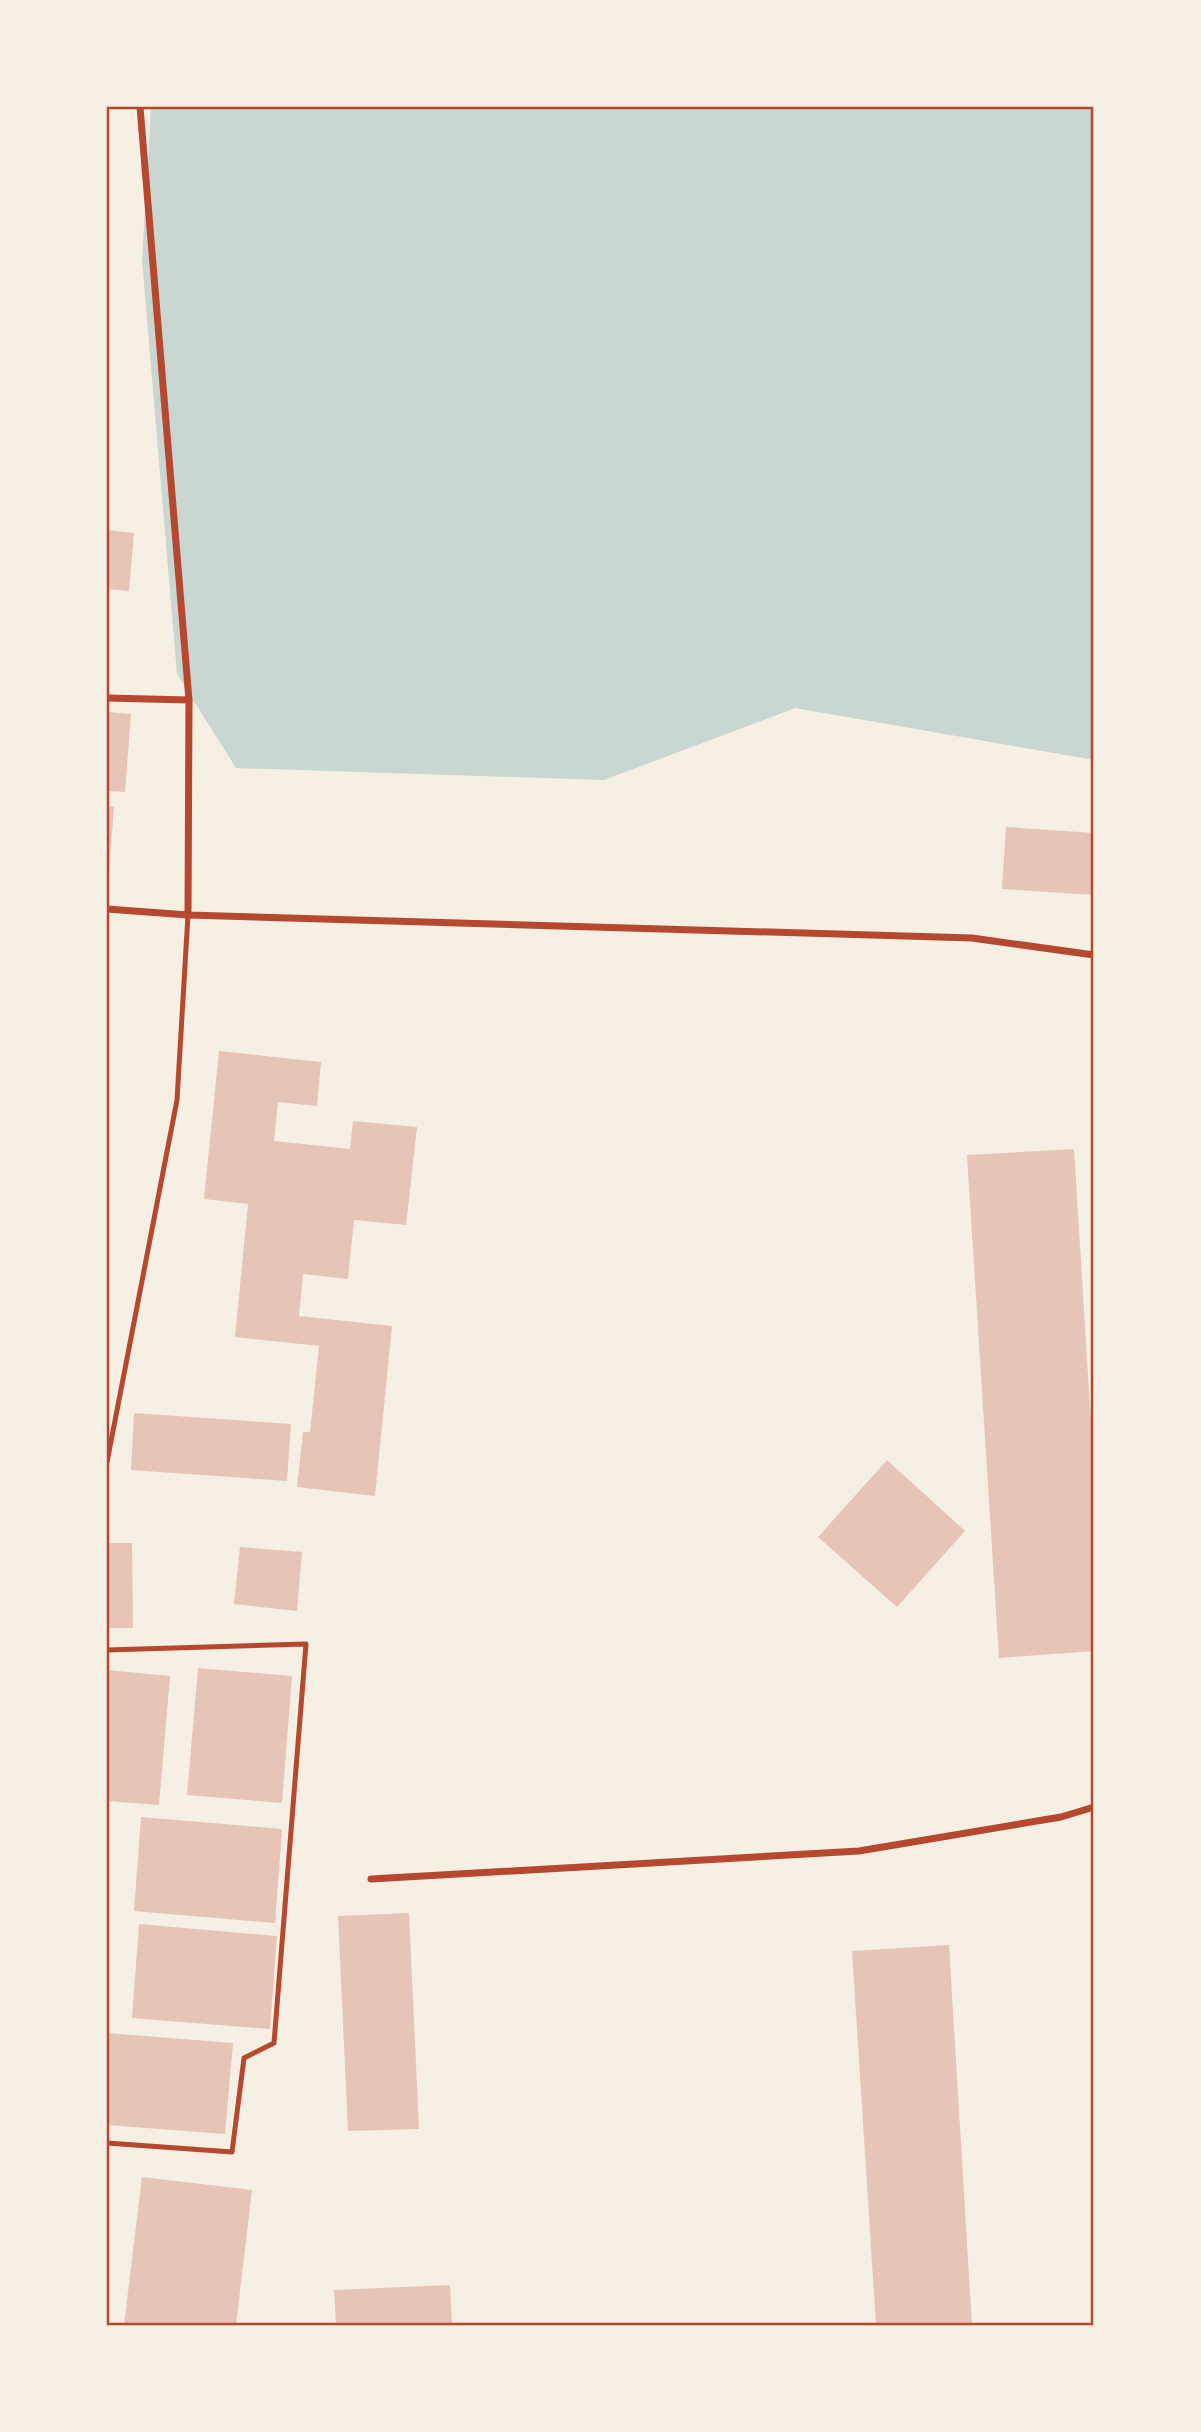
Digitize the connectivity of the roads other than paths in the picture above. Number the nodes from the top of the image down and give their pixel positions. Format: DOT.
graph roads {
  1 [pos="140,107"];
  2 [pos="107,698"];
  3 [pos="189,700"];
  4 [pos="107,909"];
  5 [pos="188,915"];
  6 [pos="1094,955"];
  7 [pos="107,1462"];
  8 [pos="107,1650"];
  9 [pos="1094,1807"];
  10 [pos="371,1879"];
  11 [pos="107,2143"];
  1 -- 3 [label="street"];
  2 -- 3 [label="street"];
  3 -- 5 [label="street"];
  4 -- 5 [label="street"];
  5 -- 6 [label="street"];
  5 -- 7 [label="lane"];
  8 -- 11 [label="lane"];
  9 -- 10 [label="street"];
}
